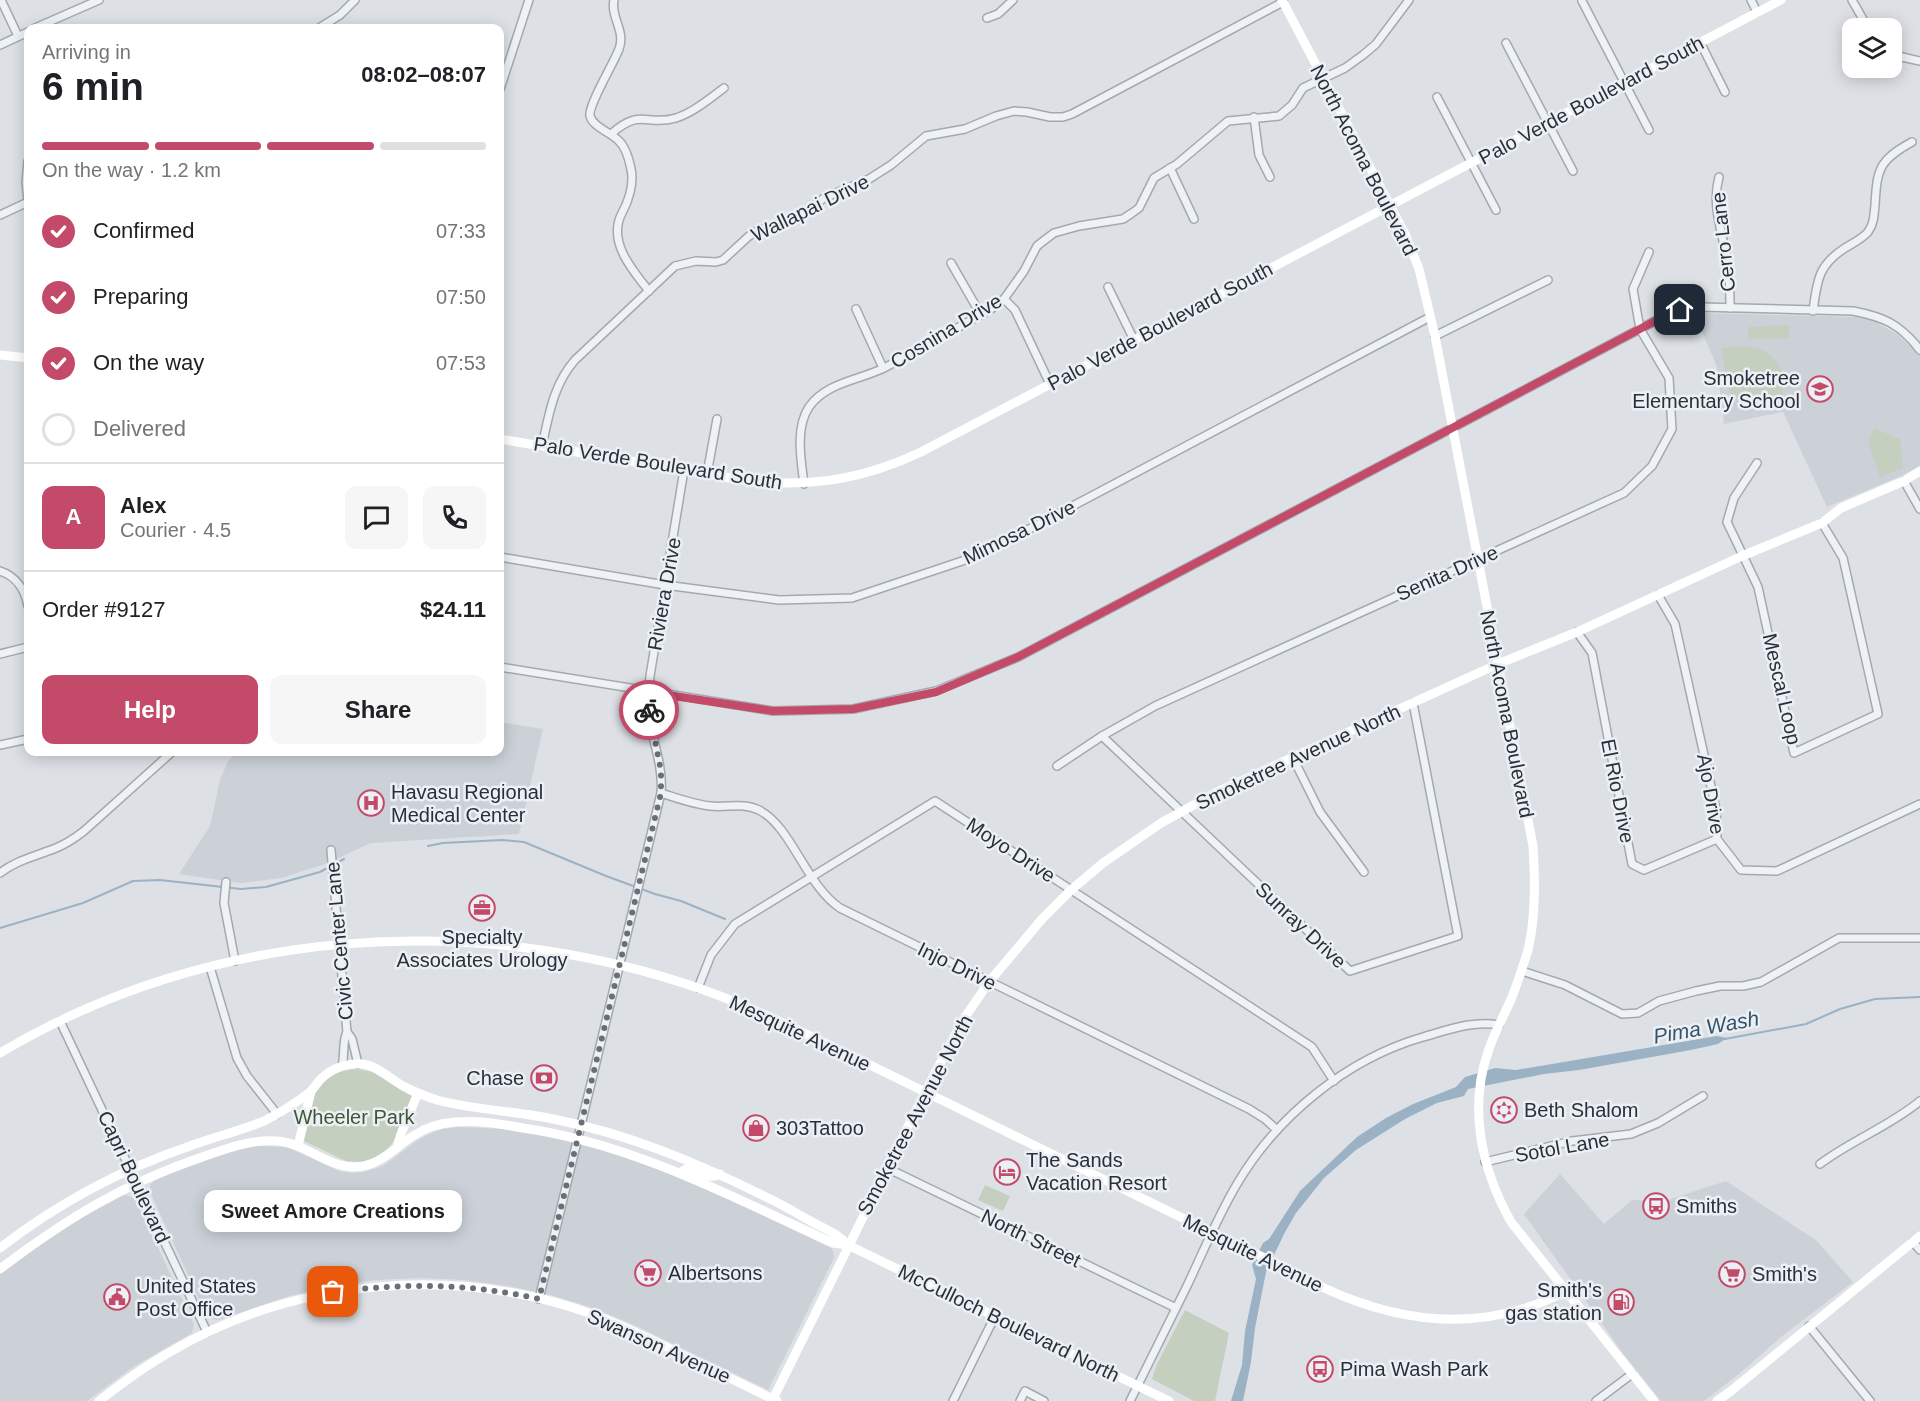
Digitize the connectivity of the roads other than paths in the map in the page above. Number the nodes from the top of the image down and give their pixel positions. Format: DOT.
graph roads {
  1 [pos="2,0"];
  2 [pos="99,0"];
  3 [pos="355,0"];
  4 [pos="529,0"];
  5 [pos="614,0"];
  6 [pos="1013,0"];
  7 [pos="1409,0"];
  8 [pos="1751,0"];
  9 [pos="1780,0"];
  10 [pos="1852,0"];
  11 [pos="1282,1"];
  12 [pos="1582,1"];
  13 [pos="1757,12"];
  14 [pos="987,18"];
  15 [pos="1862,18"];
  16 [pos="44,24"];
  17 [pos="325,24"];
  18 [pos="24,34"];
  19 [pos="18,36"];
  20 [pos="1700,42"];
  21 [pos="1506,43"];
  22 [pos="0,45"];
  23 [pos="1902,57"];
  24 [pos="1920,61"];
  25 [pos="504,77"];
  26 [pos="1323,77"];
  27 [pos="1625,82"];
  28 [pos="724,88"];
  29 [pos="1725,92"];
  30 [pos="1437,97"];
  31 [pos="1254,117"];
  32 [pos="1547,122"];
  33 [pos="1649,130"];
  34 [pos="611,134"];
  35 [pos="1912,142"];
  36 [pos="1472,163"];
  37 [pos="1170,168"];
  38 [pos="1573,171"];
  39 [pos="1270,177"];
  40 [pos="1719,177"];
  41 [pos="24,203"];
  42 [pos="1390,205"];
  43 [pos="1496,210"];
  44 [pos="0,214"];
  45 [pos="1194,219"];
  46 [pos="1649,252"];
  47 [pos="951,263"];
  48 [pos="1548,280"];
  49 [pos="1108,287"];
  50 [pos="649,291"];
  51 [pos="1004,300"];
  52 [pos="1730,308"];
  53 [pos="856,309"];
  54 [pos="1813,311"];
  55 [pos="981,315"];
  56 [pos="1430,316"];
  57 [pos="1640,329"];
  58 [pos="1435,336"];
  59 [pos="1134,340"];
  60 [pos="1920,350"];
  61 [pos="0,355"];
  62 [pos="24,358"];
  63 [pos="883,368"];
  64 [pos="1050,384"];
  65 [pos="717,419"];
  66 [pos="1452,427"];
  67 [pos="504,440"];
  68 [pos="542,446"];
  69 [pos="1756,463"];
  70 [pos="684,470"];
  71 [pos="1920,471"];
  72 [pos="707,474"];
  73 [pos="1904,481"];
  74 [pos="804,483"];
  75 [pos="1920,509"];
  76 [pos="1822,524"];
  77 [pos="1742,556"];
  78 [pos="504,558"];
  79 [pos="1477,559"];
  80 [pos="0,571"];
  81 [pos="665,585"];
  82 [pos="24,591"];
  83 [pos="1658,594"];
  84 [pos="1577,632"];
  85 [pos="24,648"];
  86 [pos="0,654"];
  87 [pos="1498,664"];
  88 [pos="504,668"];
  89 [pos="648,692"];
  90 [pos="1413,703"];
  91 [pos="1102,736"];
  92 [pos="24,740"];
  93 [pos="0,745"];
  94 [pos="168,756"];
  95 [pos="1293,758"];
  96 [pos="1057,766"];
  97 [pos="661,793"];
  98 [pos="1920,804"];
  99 [pos="1181,812"];
  100 [pos="1717,839"];
  101 [pos="331,850"];
  102 [pos="1364,872"];
  103 [pos="0,873"];
  104 [pos="810,876"];
  105 [pos="226,882"];
  106 [pos="1071,890"];
  107 [pos="1920,938"];
  108 [pos="340,944"];
  109 [pos="236,961"];
  110 [pos="619,964"];
  111 [pos="210,967"];
  112 [pos="1522,971"];
  113 [pos="989,982"];
  114 [pos="698,988"];
  115 [pos="60,1022"];
  116 [pos="1499,1025"];
  117 [pos="347,1032"];
  118 [pos="0,1053"];
  119 [pos="358,1064"];
  120 [pos="342,1066"];
  121 [pos="1334,1081"];
  122 [pos="311,1091"];
  123 [pos="924,1092"];
  124 [pos="418,1093"];
  125 [pos="1703,1096"];
  126 [pos="1920,1101"];
  127 [pos="277,1114"];
  128 [pos="581,1125"];
  129 [pos="1277,1130"];
  130 [pos="578,1138"];
  131 [pos="298,1146"];
  132 [pos="397,1147"];
  133 [pos="1485,1162"];
  134 [pos="1821,1164"];
  135 [pos="887,1168"];
  136 [pos="130,1170"];
  137 [pos="681,1172"];
  138 [pos="720,1174"];
  139 [pos="136,1183"];
  140 [pos="1212,1233"];
  141 [pos="1918,1242"];
  142 [pos="848,1245"];
  143 [pos="0,1248"];
  144 [pos="0,1269"];
  145 [pos="1566,1291"];
  146 [pos="539,1299"];
  147 [pos="1176,1308"];
  148 [pos="995,1316"];
  149 [pos="1809,1326"];
  150 [pos="207,1332"];
  151 [pos="1632,1374"];
  152 [pos="1138,1385"];
  153 [pos="774,1400"];
  154 [pos="99,1401"];
  155 [pos="953,1401"];
  156 [pos="1020,1401"];
  157 [pos="1044,1401"];
  158 [pos="1130,1401"];
  159 [pos="1169,1401"];
  160 [pos="1596,1401"];
  161 [pos="1654,1401"];
  162 [pos="1716,1401"];
  163 [pos="1870,1401"];
  1 -- 19 [label="street"];
  2 -- 16 [label="street"];
  3 -- 17 [label="street"];
  4 -- 25 [label="street"];
  5 -- 34 [label="street"];
  6 -- 14 [label="street"];
  7 -- 26 [label="street, Cosnina Drive"];
  8 -- 13 [label="street"];
  9 -- 13 [label="main road, Palo Verde Boulevard South"];
  10 -- 15 [label="street"];
  11 -- 26 [label="main road, North Acoma Boulevard"];
  11 -- 50 [label="street, Wallapai Drive"];
  12 -- 27 [label="street"];
  13 -- 20 [label="main road, Palo Verde Boulevard South"];
  18 -- 19 [label="street"];
  19 -- 22 [label="street"];
  20 -- 27 [label="main road, Palo Verde Boulevard South"];
  20 -- 29 [label="street"];
  21 -- 32 [label="street"];
  23 -- 24 [label="street"];
  26 -- 31 [label="street, Cosnina Drive"];
  26 -- 42 [label="main road, North Acoma Boulevard"];
  27 -- 32 [label="main road, Palo Verde Boulevard South"];
  27 -- 33 [label="street"];
  28 -- 34 [label="street"];
  30 -- 36 [label="street"];
  31 -- 37 [label="street, Cosnina Drive"];
  31 -- 39 [label="street"];
  32 -- 36 [label="main road, Palo Verde Boulevard South"];
  32 -- 38 [label="street"];
  34 -- 50 [label="street"];
  35 -- 54 [label="street"];
  36 -- 42 [label="main road, Palo Verde Boulevard South"];
  36 -- 43 [label="street"];
  37 -- 45 [label="street"];
  37 -- 51 [label="street, Cosnina Drive"];
  40 -- 52 [label="street, Cerro Lane"];
  41 -- 44 [label="street"];
  42 -- 56 [label="main road, North Acoma Boulevard"];
  42 -- 59 [label="main road, Palo Verde Boulevard South"];
  46 -- 57 [label="street"];
  47 -- 55 [label="street"];
  48 -- 58 [label="street"];
  49 -- 59 [label="street"];
  50 -- 68 [label="street, Wallapai Drive"];
  51 -- 55 [label="street, Cosnina Drive"];
  51 -- 64 [label="street"];
  52 -- 54 [label="street"];
  52 -- 57 [label="street"];
  53 -- 63 [label="street"];
  54 -- 60 [label="street"];
  55 -- 63 [label="street, Cosnina Drive"];
  56 -- 58 [label="main road, North Acoma Boulevard"];
  56 -- 81 [label="street, Mimosa Drive"];
  57 -- 66 [label="street"];
  57 -- 79 [label="street, Senita Drive"];
  58 -- 66 [label="main road, North Acoma Boulevard"];
  59 -- 64 [label="main road, Palo Verde Boulevard South"];
  61 -- 62 [label="main road"];
  63 -- 74 [label="street, Cosnina Drive"];
  64 -- 74 [label="main road, Palo Verde Boulevard South"];
  65 -- 72 [label="street"];
  66 -- 79 [label="main road, North Acoma Boulevard"];
  66 -- 89 [label="street"];
  67 -- 68 [label="main road, Palo Verde Boulevard South"];
  68 -- 70 [label="main road, Palo Verde Boulevard South"];
  69 -- 77 [label="street"];
  70 -- 72 [label="main road, Palo Verde Boulevard South"];
  70 -- 81 [label="street, Riviera Drive"];
  71 -- 73 [label="main road, Smoketree Avenue North"];
  72 -- 74 [label="main road, Palo Verde Boulevard South"];
  73 -- 75 [label="street"];
  73 -- 76 [label="main road, Smoketree Avenue North"];
  76 -- 77 [label="main road, Smoketree Avenue North"];
  76 -- 77 [label="street, Mescal Loop"];
  77 -- 83 [label="main road, Smoketree Avenue North"];
  78 -- 81 [label="street, Mimosa Drive"];
  79 -- 87 [label="main road, North Acoma Boulevard"];
  79 -- 91 [label="street, Senita Drive"];
  80 -- 82 [label="street"];
  81 -- 89 [label="street, Riviera Drive"];
  83 -- 84 [label="main road, Smoketree Avenue North"];
  83 -- 100 [label="street, Ajo Drive"];
  84 -- 87 [label="main road, Smoketree Avenue North"];
  84 -- 100 [label="street, El Rio Drive"];
  85 -- 86 [label="street"];
  87 -- 90 [label="main road, Smoketree Avenue North"];
  87 -- 112 [label="main road, North Acoma Boulevard"];
  88 -- 89 [label="street"];
  89 -- 97 [label="street, Riviera Drive"];
  90 -- 95 [label="main road, Smoketree Avenue North"];
  90 -- 99 [label="street, Sunray Drive"];
  91 -- 96 [label="street, Senita Drive"];
  91 -- 99 [label="street, Sunray Drive"];
  92 -- 93 [label="street"];
  94 -- 103 [label="street"];
  95 -- 99 [label="main road, Smoketree Avenue North"];
  95 -- 102 [label="street"];
  97 -- 104 [label="street, Injo Drive"];
  97 -- 110 [label="street, Riviera Drive"];
  98 -- 100 [label="street, Ajo Drive"];
  99 -- 106 [label="main road, Smoketree Avenue North"];
  101 -- 108 [label="street, Civic Center Lane"];
  104 -- 106 [label="street, Moyo Drive"];
  104 -- 113 [label="street, Injo Drive"];
  104 -- 114 [label="street, Moyo Drive"];
  105 -- 109 [label="street"];
  106 -- 113 [label="main road, Smoketree Avenue North"];
  106 -- 121 [label="street, Moyo Drive"];
  107 -- 112 [label="street"];
  108 -- 109 [label="main road, Mesquite Avenue"];
  108 -- 110 [label="main road, Mesquite Avenue"];
  108 -- 117 [label="street, Civic Center Lane"];
  109 -- 111 [label="main road, Mesquite Avenue"];
  110 -- 114 [label="main road, Mesquite Avenue"];
  110 -- 128 [label="street, Riviera Drive"];
  111 -- 115 [label="main road, Mesquite Avenue"];
  111 -- 127 [label="street"];
  112 -- 116 [label="main road, North Acoma Boulevard"];
  113 -- 123 [label="main road, Smoketree Avenue North"];
  113 -- 129 [label="street, Injo Drive"];
  114 -- 123 [label="main road, Mesquite Avenue"];
  115 -- 118 [label="main road, Mesquite Avenue"];
  115 -- 136 [label="street, Capri Boulevard"];
  116 -- 121 [label="street"];
  116 -- 133 [label="main road, North Acoma Boulevard"];
  117 -- 119 [label="street, Civic Center Lane"];
  117 -- 120 [label="street, Civic Center Lane"];
  119 -- 120 [label="main road"];
  119 -- 124 [label="main road"];
  120 -- 122 [label="main road"];
  121 -- 129 [label="street"];
  122 -- 127 [label="main road"];
  122 -- 131 [label="main road"];
  123 -- 135 [label="main road, Smoketree Avenue North"];
  123 -- 140 [label="main road, Mesquite Avenue"];
  124 -- 128 [label="main road"];
  124 -- 132 [label="main road"];
  125 -- 133 [label="street, Sotol Lane"];
  126 -- 134 [label="street"];
  127 -- 136 [label="main road"];
  128 -- 130 [label="street, Riviera Drive"];
  128 -- 138 [label="main road"];
  129 -- 140 [label="street"];
  130 -- 132 [label="main road"];
  130 -- 137 [label="main road"];
  130 -- 146 [label="street, Riviera Drive"];
  131 -- 132 [label="main road"];
  131 -- 139 [label="main road"];
  133 -- 145 [label="main road, North Acoma Boulevard"];
  135 -- 142 [label="main road, Smoketree Avenue North"];
  135 -- 147 [label="street, North Street"];
  136 -- 139 [label="street, Capri Boulevard"];
  136 -- 143 [label="main road"];
  137 -- 138 [label="main road"];
  137 -- 142 [label="main road"];
  138 -- 142 [label="main road"];
  139 -- 144 [label="main road"];
  139 -- 150 [label="street, Capri Boulevard"];
  140 -- 145 [label="main road, Mesquite Avenue"];
  140 -- 147 [label="street"];
  141 -- 149 [label="main road"];
  142 -- 148 [label="main road, McCulloch Boulevard North"];
  142 -- 153 [label="main road, Smoketree Avenue North"];
  145 -- 151 [label="main road, North Acoma Boulevard"];
  146 -- 150 [label="main road, Swanson Avenue"];
  146 -- 153 [label="main road, Swanson Avenue"];
  147 -- 152 [label="street"];
  148 -- 152 [label="main road, McCulloch Boulevard North"];
  148 -- 155 [label="street"];
  149 -- 162 [label="main road"];
  149 -- 163 [label="street"];
  150 -- 154 [label="main road, Swanson Avenue"];
  151 -- 160 [label="street"];
  151 -- 161 [label="main road, North Acoma Boulevard"];
  152 -- 158 [label="street"];
  152 -- 159 [label="main road, McCulloch Boulevard North"];
  156 -- 157 [label="street"];
}
